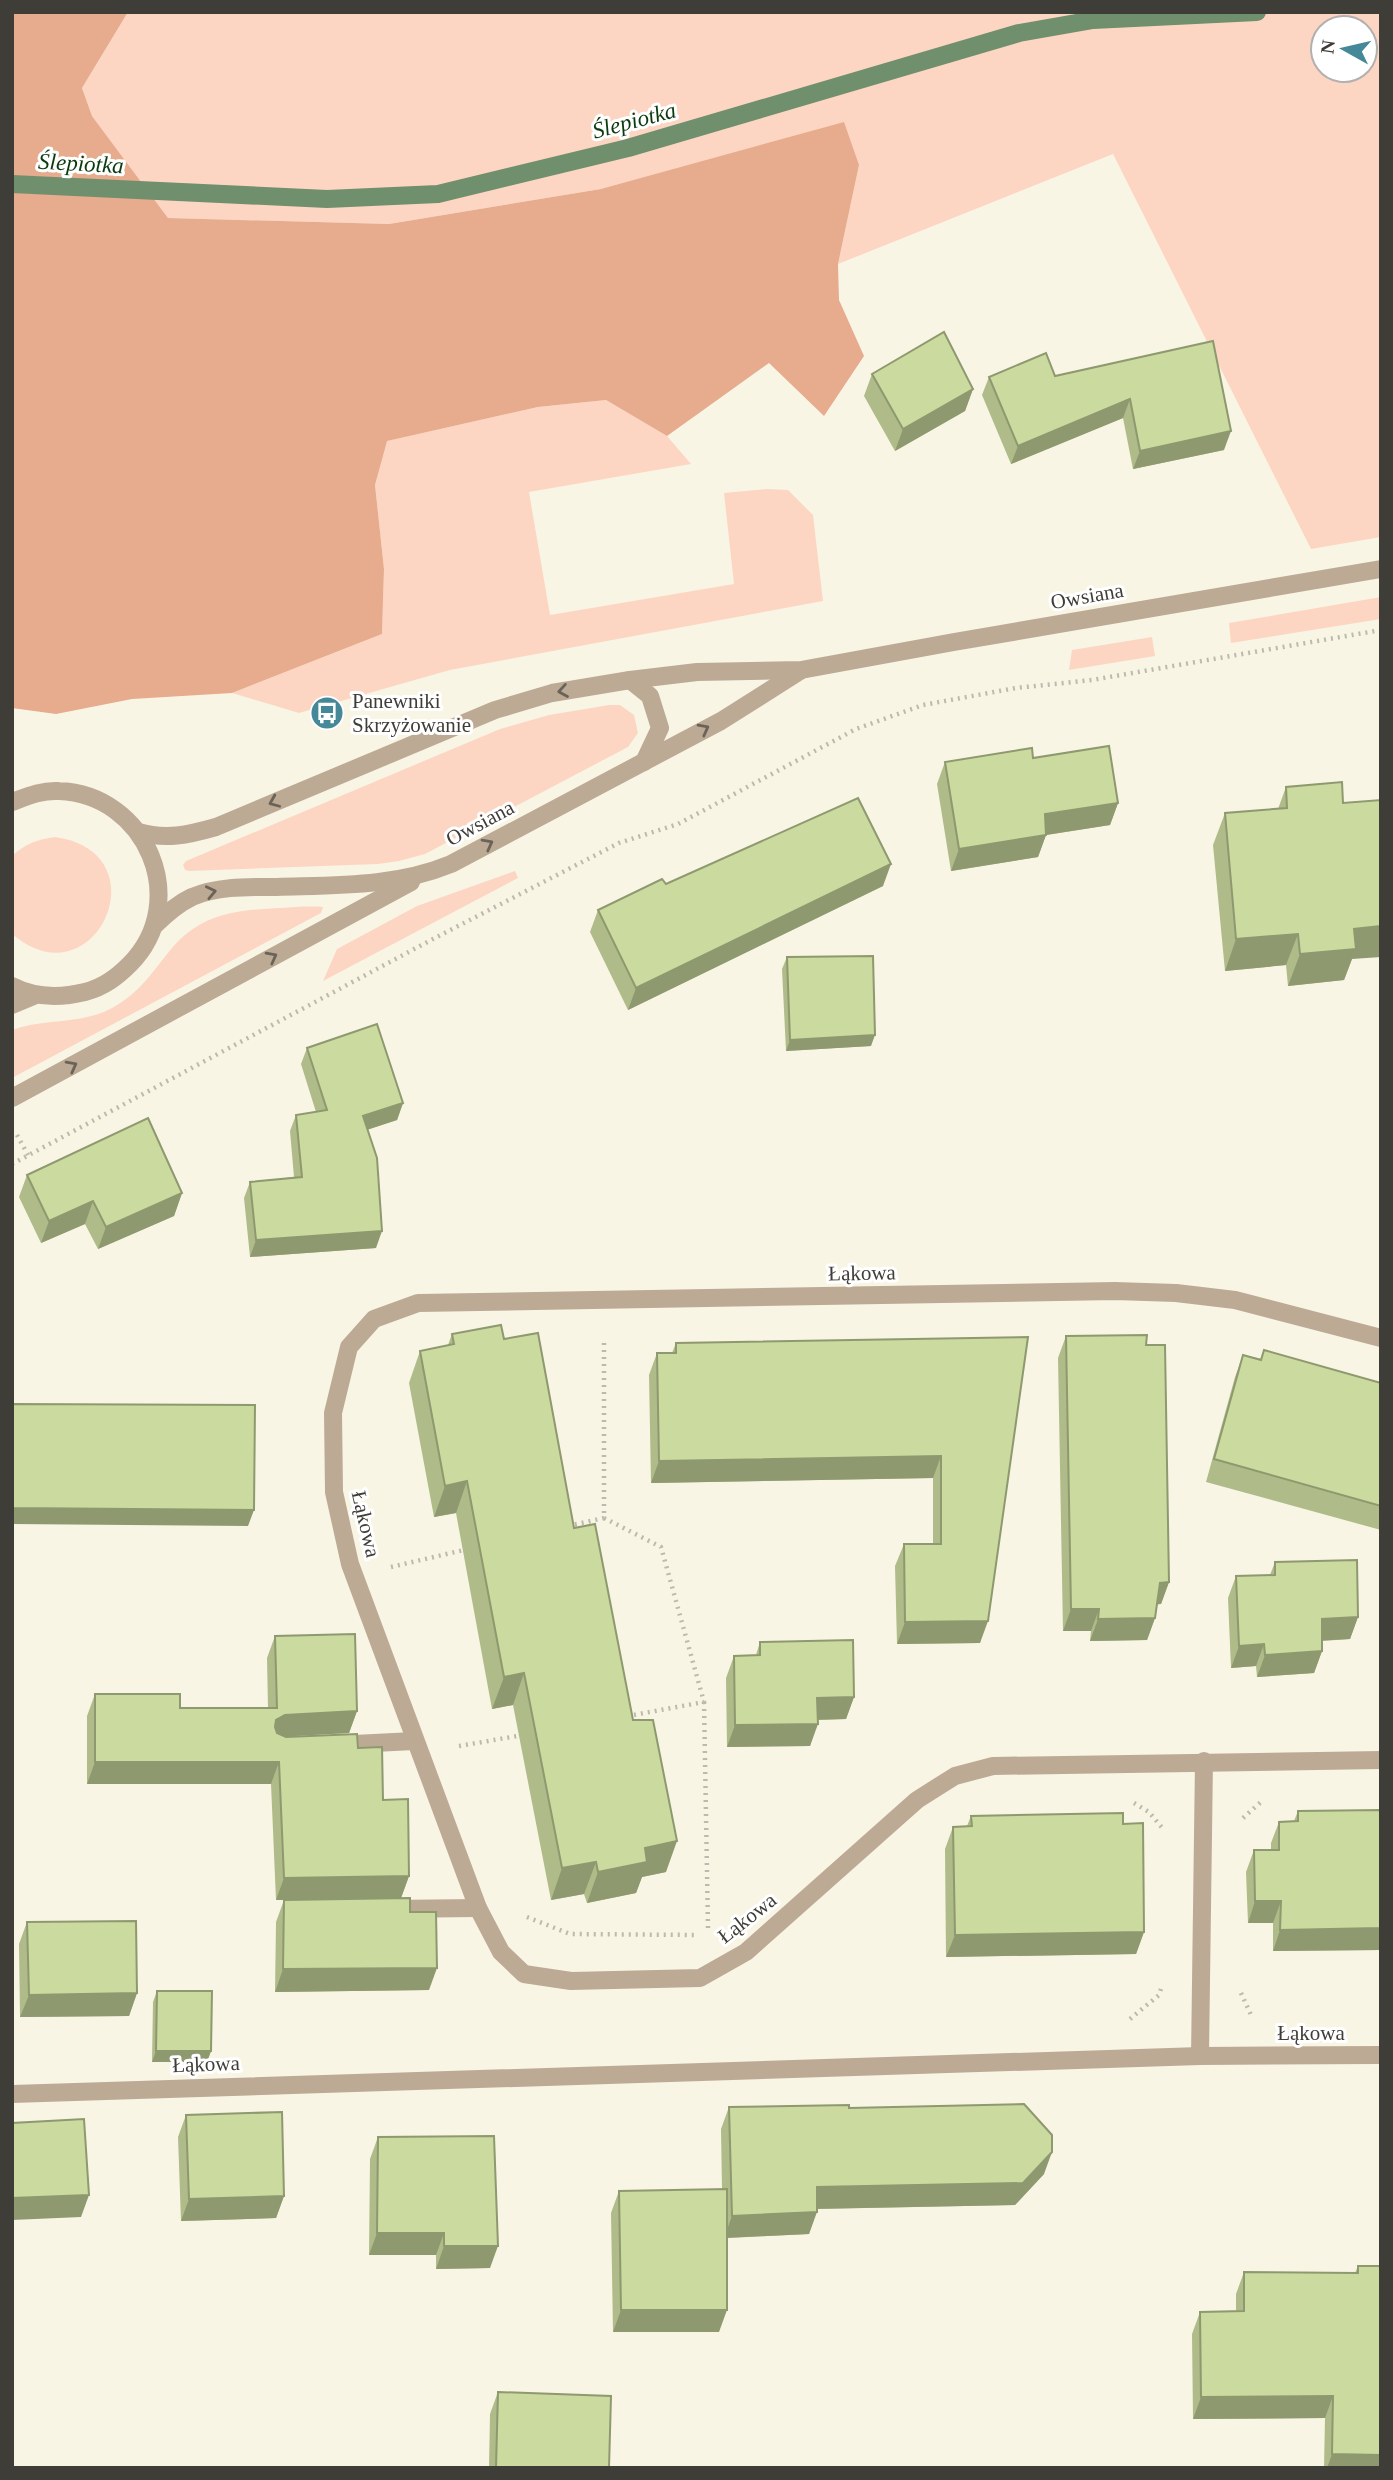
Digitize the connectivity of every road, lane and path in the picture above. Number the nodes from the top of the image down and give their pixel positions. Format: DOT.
graph roads {
  1 [pos="1381,569"];
  2 [pos="1381,630"];
  3 [pos="801,670"];
  4 [pos="630,680"];
  5 [pos="644,762"];
  6 [pos="12,786"];
  7 [pos="35,793"];
  8 [pos="12,802"];
  9 [pos="138,832"];
  10 [pos="427,874"];
  11 [pos="154,926"];
  12 [pos="12,986"];
  13 [pos="36,995"];
  14 [pos="12,1005"];
  15 [pos="12,1098"];
  16 [pos="12,1126"];
  17 [pos="28,1155"];
  18 [pos="12,1164"];
  19 [pos="604,1328"];
  20 [pos="1381,1338"];
  21 [pos="604,1518"];
  22 [pos="564,1527"];
  23 [pos="470,1549"];
  24 [pos="387,1557"];
  25 [pos="390,1567"];
  26 [pos="395,1580"];
  27 [pos="704,1702"];
  28 [pos="624,1716"];
  29 [pos="531,1733"];
  30 [pos="414,1741"];
  31 [pos="319,1746"];
  32 [pos="451,1748"];
  33 [pos="1381,1760"];
  34 [pos="1204,1761"];
  35 [pos="1282,1761"];
  36 [pos="1132,1763"];
  37 [pos="1239,1830"];
  38 [pos="1166,1832"];
  39 [pos="478,1908"];
  40 [pos="517,1908"];
  41 [pos="372,1909"];
  42 [pos="708,1934"];
  43 [pos="642,1936"];
  44 [pos="1240,1985"];
  45 [pos="1163,1986"];
  46 [pos="1381,2055"];
  47 [pos="1200,2056"];
  48 [pos="1292,2056"];
  49 [pos="1107,2059"];
  50 [pos="12,2094"];
  1 -- 3 [label="street, Owsiana"];
  2 -- 17 [label="path"];
  3 -- 4 [label="street, Owsiana"];
  5 -- 3 [label="street, Owsiana, one-way"];
  4 -- 5 [label="street"];
  4 -- 9 [label="street, Owsiana, one-way"];
  10 -- 5 [label="street, Owsiana, one-way"];
  6 -- 7 [label="street"];
  7 -- 8 [label="street"];
  7 -- 9 [label="street"];
  9 -- 11 [label="street"];
  11 -- 10 [label="street, Owsiana, one-way"];
  15 -- 10 [label="street, one-way"];
  11 -- 13 [label="street"];
  12 -- 13 [label="street"];
  13 -- 14 [label="street"];
  16 -- 17 [label="path"];
  17 -- 18 [label="path"];
  19 -- 21 [label="path"];
  20 -- 30 [label="street, Łąkowa"];
  21 -- 22 [label="path"];
  21 -- 27 [label="path"];
  23 -- 25 [label="path"];
  24 -- 25 [label="path"];
  25 -- 26 [label="path"];
  27 -- 28 [label="path"];
  27 -- 42 [label="path"];
  29 -- 32 [label="path"];
  30 -- 31 [label="street"];
  30 -- 39 [label="street, Łąkowa"];
  33 -- 35 [label="street, Łąkowa"];
  34 -- 35 [label="street, Łąkowa"];
  34 -- 36 [label="street, Łąkowa"];
  34 -- 47 [label="street"];
  35 -- 37 [label="path"];
  36 -- 38 [label="path"];
  36 -- 39 [label="street, Łąkowa"];
  39 -- 41 [label="street"];
  40 -- 43 [label="path"];
  44 -- 48 [label="path"];
  45 -- 49 [label="path"];
  46 -- 48 [label="street, Łąkowa"];
  47 -- 48 [label="street, Łąkowa"];
  47 -- 49 [label="street, Łąkowa"];
  49 -- 50 [label="street, Łąkowa"];
}
